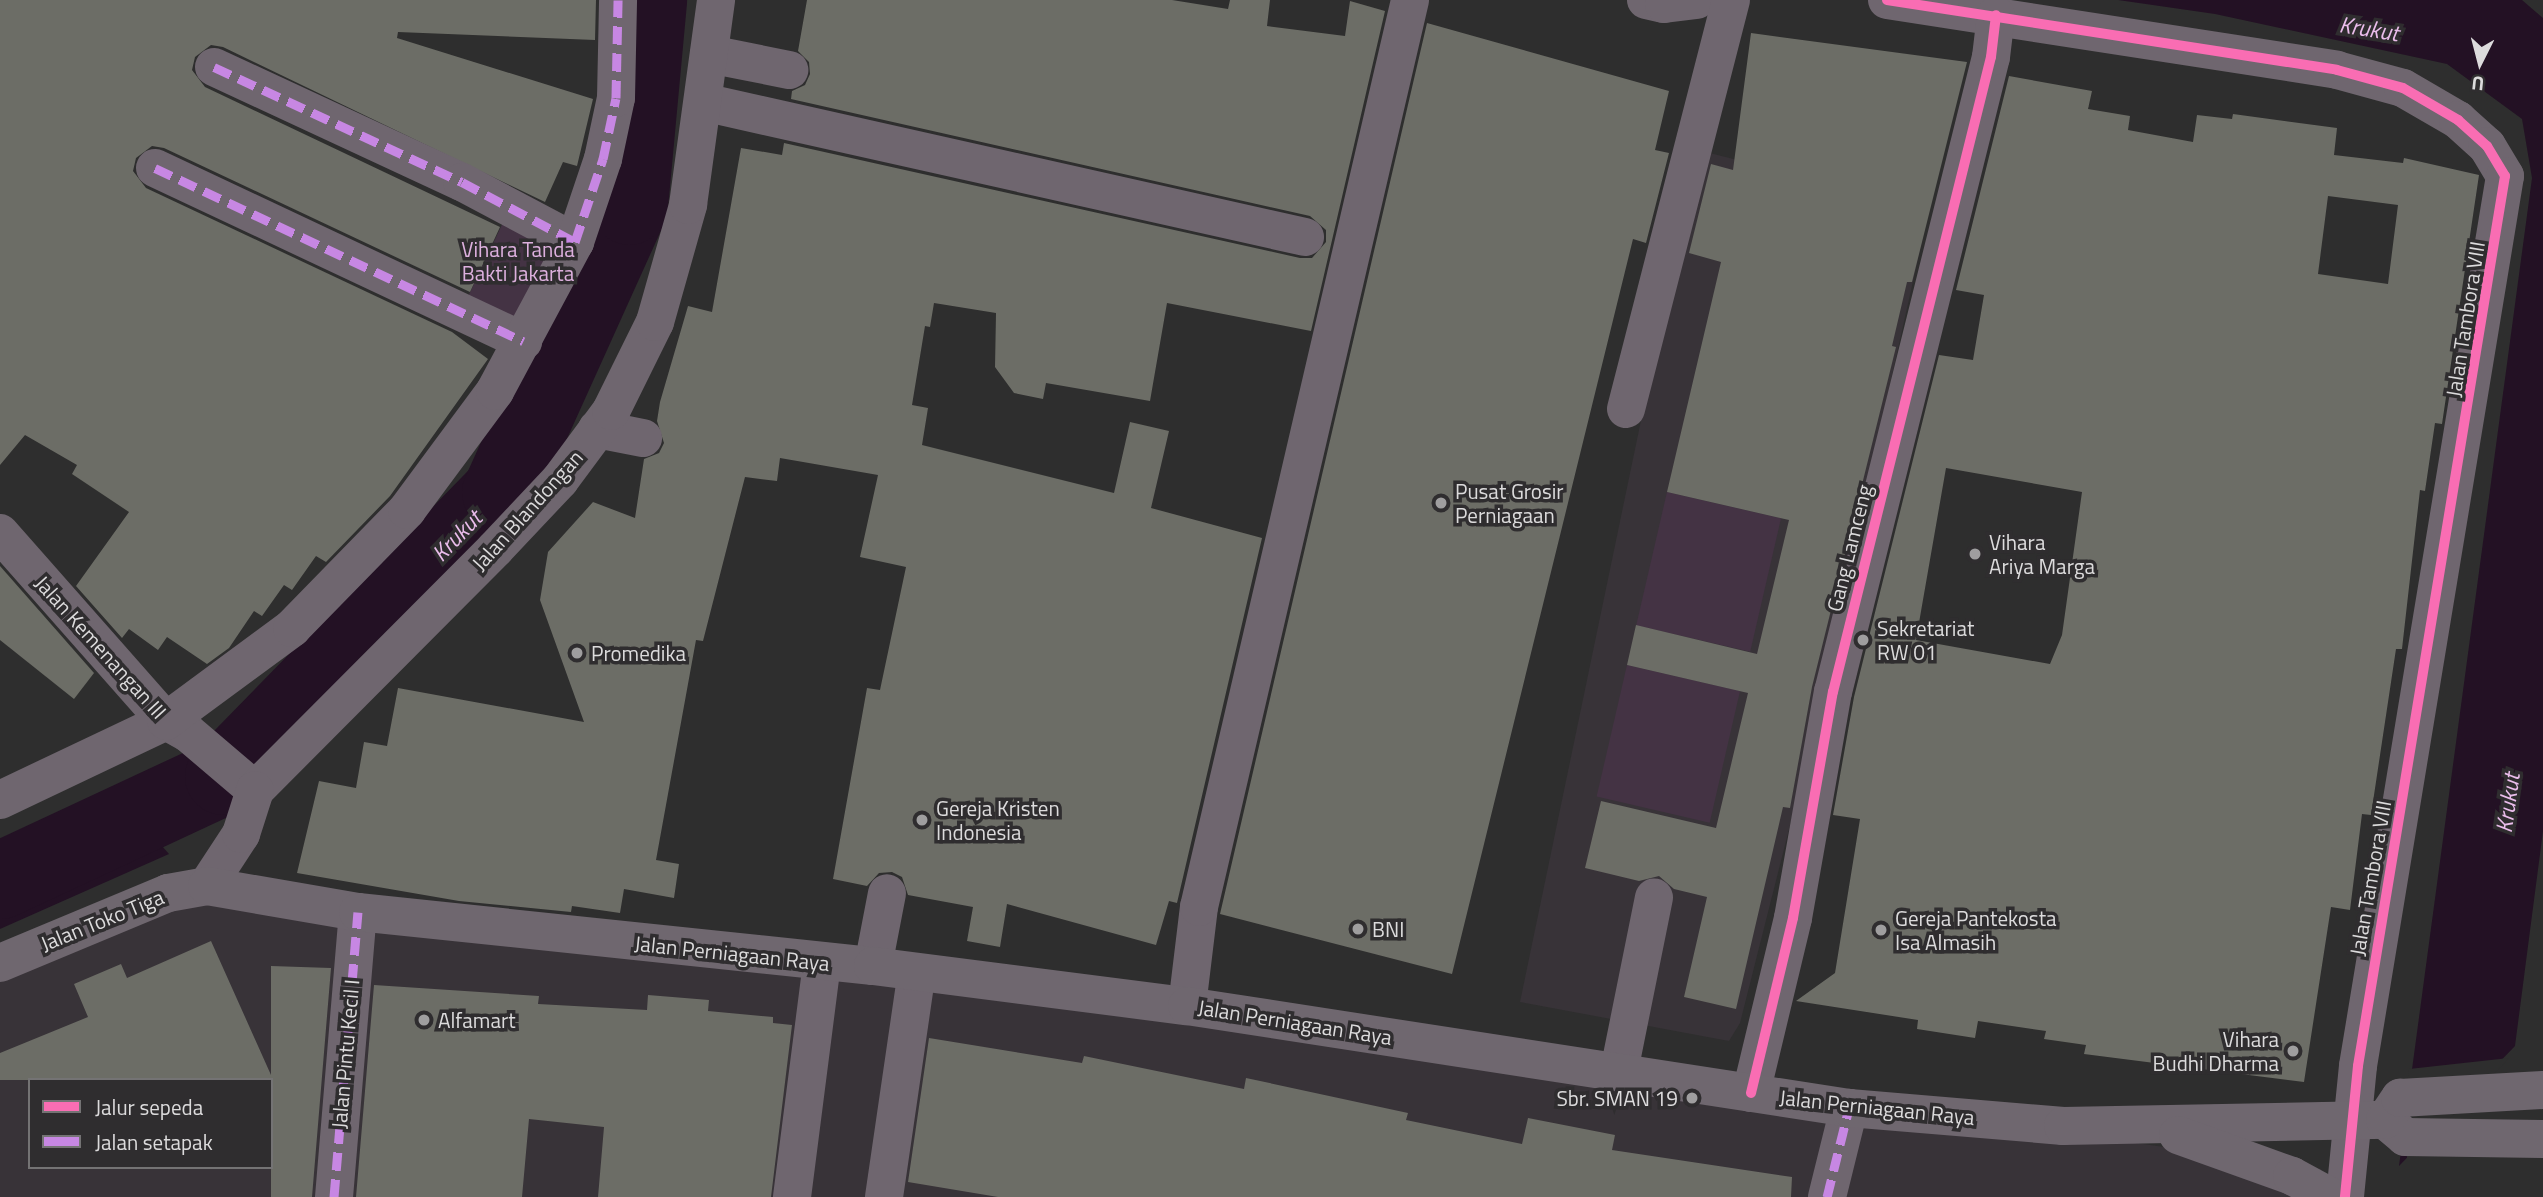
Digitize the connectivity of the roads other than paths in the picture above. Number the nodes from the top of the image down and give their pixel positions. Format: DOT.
graph roads {
  1 [pos="618,0"];
  2 [pos="716,0"];
  3 [pos="1410,0"];
  4 [pos="1646,0"];
  5 [pos="1697,0"];
  6 [pos="1731,0"];
  7 [pos="1886,0"];
  8 [pos="1996,15"];
  9 [pos="709,54"];
  10 [pos="214,67"];
  11 [pos="789,70"];
  12 [pos="704,102"];
  13 [pos="155,168"];
  14 [pos="1305,237"];
  15 [pos="575,242"];
  16 [pos="523,341"];
  17 [pos="1626,408"];
  18 [pos="597,429"];
  19 [pos="643,439"];
  20 [pos="0,533"];
  21 [pos="177,727"];
  22 [pos="251,787"];
  23 [pos="0,800"];
  24 [pos="207,886"];
  25 [pos="887,893"];
  26 [pos="1654,897"];
  27 [pos="358,912"];
  28 [pos="0,962"];
  29 [pos="822,963"];
  30 [pos="873,966"];
  31 [pos="917,972"];
  32 [pos="1186,1006"];
  33 [pos="1619,1071"];
  34 [pos="2539,1090"];
  35 [pos="1751,1093"];
  36 [pos="1849,1108"];
  37 [pos="2385,1119"];
  38 [pos="2153,1127"];
  39 [pos="2541,1139"];
  40 [pos="334,1197"];
  41 [pos="792,1197"];
  42 [pos="884,1197"];
  43 [pos="1827,1197"];
  44 [pos="2331,1197"];
  45 [pos="2345,1197"];
  1 -- 15 [label="street"];
  2 -- 9 [label="street, Jalan Blandongan"];
  3 -- 32 [label="street"];
  4 -- 5 [label="street"];
  6 -- 17 [label="street"];
  7 -- 8 [label="street, Jalan Tambora VIII"];
  8 -- 35 [label="street, Gang Lamceng"];
  8 -- 37 [label="street, Jalan Tambora VIII"];
  9 -- 11 [label="street"];
  9 -- 12 [label="street, Jalan Blandongan"];
  10 -- 15 [label="street"];
  12 -- 14 [label="street"];
  12 -- 18 [label="street, Jalan Blandongan"];
  13 -- 16 [label="street"];
  15 -- 16 [label="street"];
  16 -- 21 [label="street"];
  18 -- 19 [label="street"];
  18 -- 22 [label="street, Jalan Blandongan"];
  20 -- 21 [label="street, Jalan Kemenangan III"];
  21 -- 22 [label="street, Jalan Kemenangan III"];
  21 -- 23 [label="street"];
  22 -- 24 [label="street"];
  24 -- 27 [label="main road, Jalan Perniagaan Raya"];
  24 -- 28 [label="main road, Jalan Toko Tiga"];
  25 -- 30 [label="street"];
  26 -- 33 [label="street"];
  27 -- 29 [label="main road, Jalan Perniagaan Raya"];
  27 -- 40 [label="street, Jalan Pintu Kecil I"];
  29 -- 30 [label="main road, Jalan Perniagaan Raya"];
  29 -- 41 [label="street"];
  30 -- 31 [label="main road, Jalan Perniagaan Raya"];
  31 -- 32 [label="main road, Jalan Perniagaan Raya"];
  31 -- 42 [label="street"];
  32 -- 33 [label="main road, Jalan Perniagaan Raya"];
  33 -- 35 [label="main road, Jalan Perniagaan Raya"];
  34 -- 37 [label="main road, Jalan Perniagaan Raya"];
  35 -- 36 [label="main road, Jalan Perniagaan Raya"];
  36 -- 38 [label="main road, Jalan Perniagaan Raya"];
  36 -- 43 [label="street"];
  37 -- 38 [label="main road, Jalan Perniagaan Raya"];
  37 -- 39 [label="main road, Jalan Perniagaan Raya"];
  37 -- 45 [label="street, Jalan Tambora VIII"];
  38 -- 44 [label="main road"];
}
